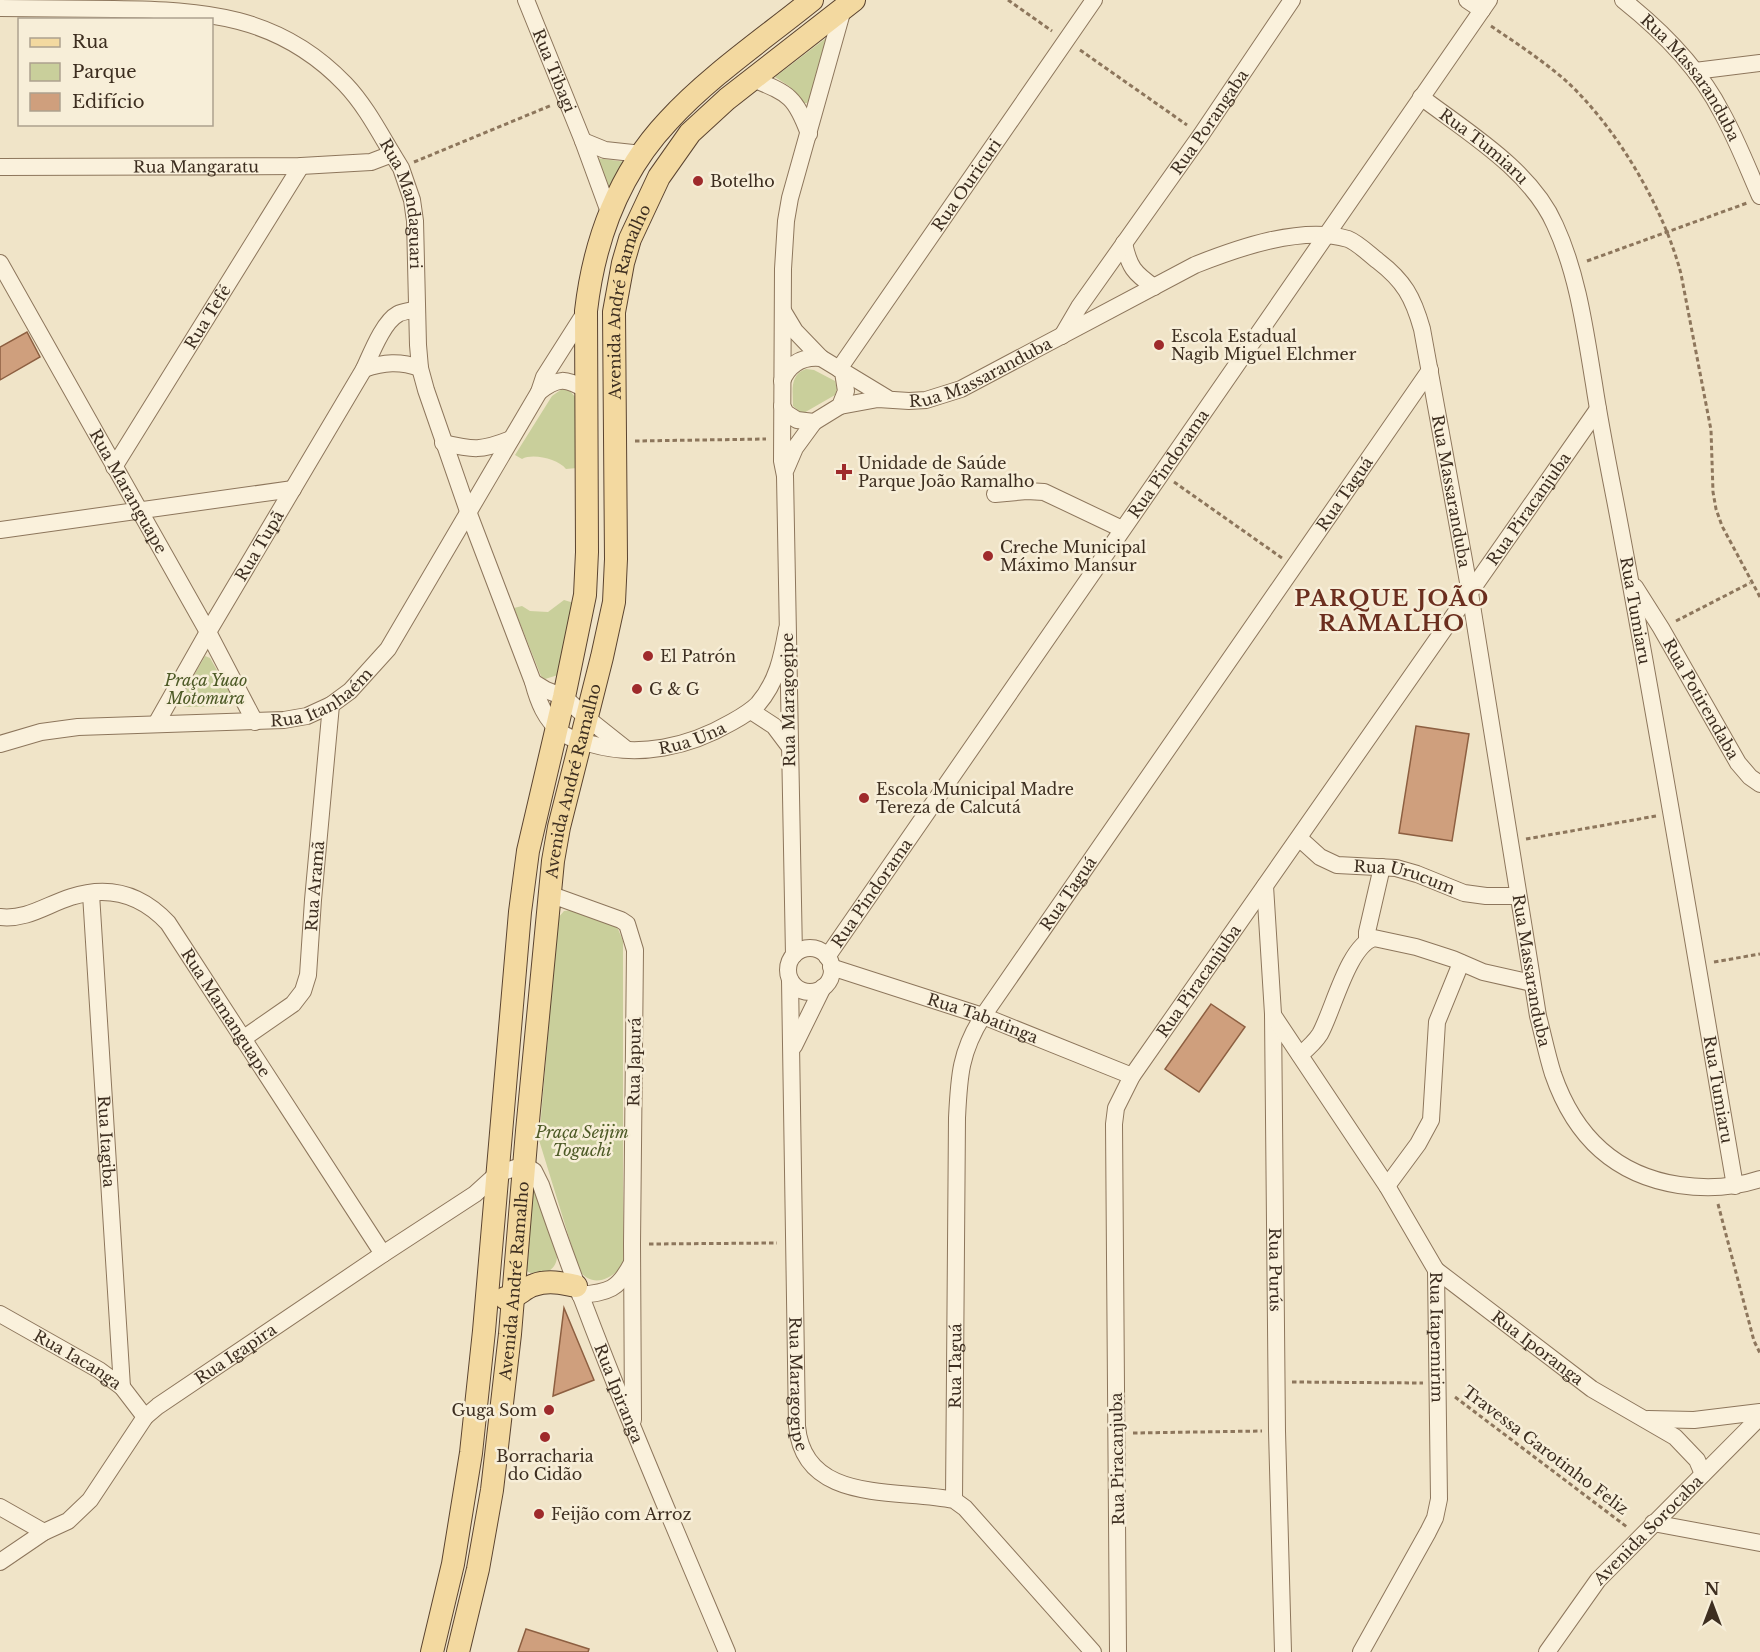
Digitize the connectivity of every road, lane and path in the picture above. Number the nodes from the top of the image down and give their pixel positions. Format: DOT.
graph roads {
  1 [pos="526,0"];
  2 [pos="812,0"];
  3 [pos="1008,0"];
  4 [pos="1094,0"];
  5 [pos="1292,0"];
  6 [pos="1467,0"];
  7 [pos="1623,0"];
  8 [pos="848,4"];
  9 [pos="0,8"];
  10 [pos="1483,9"];
  11 [pos="1066,40"];
  12 [pos="1760,63"];
  13 [pos="1695,71"];
  14 [pos="753,79"];
  15 [pos="1421,97"];
  16 [pos="565,100"];
  17 [pos="809,134"];
  18 [pos="1201,135"];
  19 [pos="583,141"];
  20 [pos="642,154"];
  21 [pos="397,161"];
  22 [pos="301,166"];
  23 [pos="0,167"];
  24 [pos="659,177"];
  25 [pos="1755,199"];
  26 [pos="609,212"];
  27 [pos="639,216"];
  28 [pos="1667,233"];
  29 [pos="1326,235"];
  30 [pos="1124,243"];
  31 [pos="0,263"];
  32 [pos="1571,266"];
  33 [pos="1154,287"];
  34 [pos="417,309"];
  35 [pos="586,311"];
  36 [pos="783,311"];
  37 [pos="1062,336"];
  38 [pos="821,358"];
  39 [pos="420,368"];
  40 [pos="364,369"];
  41 [pos="1430,370"];
  42 [pos="841,371"];
  43 [pos="782,382"];
  44 [pos="586,390"];
  45 [pos="539,392"];
  46 [pos="891,400"];
  47 [pos="782,406"];
  48 [pos="840,406"];
  49 [pos="1598,409"];
  50 [pos="814,422"];
  51 [pos="782,438"];
  52 [pos="512,439"];
  53 [pos="615,442"];
  54 [pos="443,443"];
  55 [pos="114,467"];
  56 [pos="1161,472"];
  57 [pos="785,476"];
  58 [pos="293,489"];
  59 [pos="994,494"];
  60 [pos="138,511"];
  61 [pos="468,514"];
  62 [pos="1122,529"];
  63 [pos="0,530"];
  64 [pos="1294,567"];
  65 [pos="1630,579"];
  66 [pos="1751,582"];
  67 [pos="1470,593"];
  68 [pos="1760,597"];
  69 [pos="583,611"];
  70 [pos="611,619"];
  71 [pos="1661,628"];
  72 [pos="787,629"];
  73 [pos="208,632"];
  74 [pos="532,682"];
  75 [pos="564,697"];
  76 [pos="331,705"];
  77 [pos="750,711"];
  78 [pos="587,718"];
  79 [pos="255,722"];
  80 [pos="156,724"];
  81 [pos="556,728"];
  82 [pos="581,741"];
  83 [pos="0,744"];
  84 [pos="789,746"];
  85 [pos="627,750"];
  86 [pos="1760,784"];
  87 [pos="1671,814"];
  88 [pos="1299,838"];
  89 [pos="1510,842"];
  90 [pos="1383,867"];
  91 [pos="1264,886"];
  92 [pos="91,894"];
  93 [pos="549,894"];
  94 [pos="1518,896"];
  95 [pos="0,917"];
  96 [pos="792,923"];
  97 [pos="1367,940"];
  98 [pos="811,948"];
  99 [pos="1760,954"];
  100 [pos="794,955"];
  101 [pos="829,962"];
  102 [pos="1461,963"];
  103 [pos="1697,965"];
  104 [pos="790,980"];
  105 [pos="1533,983"];
  106 [pos="823,987"];
  107 [pos="1273,1014"];
  108 [pos="983,1016"];
  109 [pos="244,1038"];
  110 [pos="792,1049"];
  111 [pos="1300,1055"];
  112 [pos="1132,1077"];
  113 [pos="524,1165"];
  114 [pos="497,1174"];
  115 [pos="1760,1179"];
  116 [pos="1387,1186"];
  117 [pos="1735,1186"];
  118 [pos="1714,1188"];
  119 [pos="795,1243"];
  120 [pos="632,1244"];
  121 [pos="383,1254"];
  122 [pos="632,1262"];
  123 [pos="1436,1270"];
  124 [pos="578,1291"];
  125 [pos="486,1293"];
  126 [pos="512,1299"];
  127 [pos="0,1314"];
  128 [pos="1760,1353"];
  129 [pos="1276,1382"];
  130 [pos="1436,1383"];
  131 [pos="122,1387"];
  132 [pos="1760,1412"];
  133 [pos="145,1417"];
  134 [pos="1760,1418"];
  135 [pos="1641,1419"];
  136 [pos="634,1430"];
  137 [pos="1276,1431"];
  138 [pos="1116,1433"];
  139 [pos="1703,1474"];
  140 [pos="954,1500"];
  141 [pos="0,1507"];
  142 [pos="1653,1523"];
  143 [pos="44,1532"];
  144 [pos="1640,1537"];
  145 [pos="1760,1543"];
  146 [pos="0,1562"];
  147 [pos="432,1652"];
  148 [pos="458,1652"];
  149 [pos="727,1652"];
  150 [pos="1093,1652"];
  151 [pos="1118,1652"];
  152 [pos="1283,1652"];
  153 [pos="1361,1652"];
  154 [pos="1547,1652"];
  1 -- 16 [label="street, Rua Tibagi"];
  2 -- 20 [label="main road, Avenida André Ramalho"];
  3 -- 11 [label="path"];
  4 -- 11 [label="street, Rua Ouricuri"];
  5 -- 18 [label="street, Rua Porangaba"];
  6 -- 10 [label="street"];
  7 -- 13 [label="street, Rua Massaranduba"];
  8 -- 14 [label="main road, Avenida André Ramalho"];
  8 -- 17 [label="street"];
  9 -- 21 [label="street, Rua Mandaguari"];
  10 -- 15 [label="street, Rua Pindorama"];
  10 -- 28 [label="path"];
  11 -- 18 [label="path"];
  11 -- 42 [label="street, Rua Ouricuri"];
  12 -- 13 [label="street"];
  13 -- 25 [label="street, Rua Massaranduba"];
  14 -- 17 [label="street"];
  14 -- 24 [label="main road, Avenida André Ramalho"];
  15 -- 29 [label="street, Rua Pindorama"];
  15 -- 32 [label="street, Rua Tumiaru"];
  16 -- 19 [label="street, Rua Tibagi"];
  16 -- 21 [label="path"];
  17 -- 36 [label="street"];
  18 -- 30 [label="street, Rua Porangaba"];
  19 -- 20 [label="street"];
  19 -- 26 [label="street, Rua Tibagi"];
  20 -- 24 [label="main road"];
  20 -- 26 [label="main road, Avenida André Ramalho"];
  21 -- 22 [label="street, Rua Mangaratu"];
  21 -- 34 [label="street, Rua Mandaguari"];
  22 -- 23 [label="street, Rua Mangaratu"];
  22 -- 55 [label="street, Rua Tefé"];
  24 -- 27 [label="main road, Avenida André Ramalho"];
  25 -- 28 [label="path"];
  26 -- 27 [label="main road"];
  26 -- 35 [label="main road, Avenida André Ramalho"];
  27 -- 53 [label="main road, Avenida André Ramalho"];
  28 -- 32 [label="path"];
  28 -- 66 [label="path"];
  29 -- 33 [label="street, Rua Massaranduba"];
  29 -- 41 [label="street, Rua Massaranduba"];
  29 -- 56 [label="street, Rua Pindorama"];
  30 -- 33 [label="street"];
  30 -- 37 [label="street, Rua Porangaba"];
  31 -- 55 [label="street, Rua Maranguape"];
  32 -- 49 [label="street, Rua Tumiaru"];
  33 -- 37 [label="street, Rua Massaranduba"];
  34 -- 39 [label="street, Rua Mandaguari"];
  34 -- 40 [label="street, Rua Tupã"];
  35 -- 44 [label="main road, Avenida André Ramalho"];
  35 -- 45 [label="street, Rua Itanhaém"];
  36 -- 38 [label="street"];
  36 -- 43 [label="street"];
  37 -- 46 [label="street, Rua Massaranduba"];
  38 -- 42 [label="street"];
  38 -- 43 [label="street"];
  39 -- 40 [label="street"];
  39 -- 54 [label="street, Rua Mandaguari"];
  40 -- 58 [label="street, Rua Tupã"];
  41 -- 64 [label="street, Rua Taguá"];
  41 -- 67 [label="street, Rua Massaranduba"];
  42 -- 46 [label="street, Rua Massaranduba"];
  42 -- 48 [label="street"];
  43 -- 47 [label="street"];
  44 -- 45 [label="street"];
  44 -- 69 [label="main road, Avenida André Ramalho"];
  45 -- 52 [label="street, Rua Itanhaém"];
  46 -- 48 [label="street, Rua Massaranduba"];
  47 -- 50 [label="street"];
  47 -- 51 [label="street, Rua Maragogipe"];
  48 -- 50 [label="street"];
  49 -- 65 [label="street, Rua Tumiaru"];
  49 -- 67 [label="street, Rua Piracanjuba"];
  50 -- 57 [label="street, Rua Maragogipe"];
  51 -- 53 [label="path"];
  51 -- 57 [label="street, Rua Maragogipe"];
  52 -- 54 [label="street"];
  52 -- 61 [label="street, Rua Itanhaém"];
  53 -- 70 [label="main road, Avenida André Ramalho"];
  54 -- 61 [label="street, Rua Mandaguari"];
  55 -- 60 [label="street, Rua Maranguape"];
  56 -- 62 [label="street, Rua Pindorama"];
  56 -- 64 [label="path"];
  57 -- 72 [label="street, Rua Maragogipe"];
  58 -- 60 [label="street"];
  58 -- 73 [label="street, Rua Tupã"];
  59 -- 62 [label="street"];
  60 -- 63 [label="street"];
  60 -- 73 [label="street, Rua Maranguape"];
  61 -- 74 [label="street, Rua Mandaguari"];
  61 -- 76 [label="street, Rua Itanhaém"];
  62 -- 101 [label="street, Rua Pindorama"];
  64 -- 108 [label="street, Rua Taguá"];
  65 -- 71 [label="street, Rua Potirendaba"];
  65 -- 87 [label="street, Rua Tumiaru"];
  66 -- 68 [label="path"];
  66 -- 71 [label="path"];
  67 -- 88 [label="street, Rua Piracanjuba"];
  67 -- 89 [label="street, Rua Massaranduba"];
  69 -- 70 [label="main road"];
  69 -- 75 [label="main road, Avenida André Ramalho"];
  70 -- 78 [label="main road, Avenida André Ramalho"];
  71 -- 86 [label="street, Rua Potirendaba"];
  72 -- 77 [label="street, Rua Una"];
  72 -- 84 [label="street, Rua Maragogipe"];
  73 -- 79 [label="street, Rua Maranguape"];
  73 -- 80 [label="street, Rua Tupã"];
  74 -- 75 [label="street"];
  74 -- 81 [label="street, Rua Mandaguari"];
  75 -- 78 [label="street"];
  75 -- 81 [label="main road, Avenida André Ramalho"];
  76 -- 79 [label="street, Rua Itanhaém"];
  76 -- 109 [label="street, Rua Aramã"];
  77 -- 84 [label="street"];
  77 -- 85 [label="street, Rua Una"];
  78 -- 82 [label="main road, Avenida André Ramalho"];
  78 -- 85 [label="street"];
  79 -- 80 [label="street, Rua Itanhaém"];
  80 -- 83 [label="street, Rua Itanhaém"];
  81 -- 82 [label="street, Rua Una"];
  81 -- 114 [label="main road, Avenida André Ramalho"];
  82 -- 85 [label="street, Rua Una"];
  82 -- 93 [label="main road, Avenida André Ramalho"];
  84 -- 96 [label="street, Rua Maragogipe"];
  87 -- 89 [label="path"];
  87 -- 103 [label="street, Rua Tumiaru"];
  88 -- 90 [label="street, Rua Urucum"];
  88 -- 91 [label="street, Rua Piracanjuba"];
  89 -- 94 [label="street, Rua Massaranduba"];
  90 -- 94 [label="street, Rua Urucum"];
  90 -- 97 [label="street"];
  91 -- 107 [label="street, Rua Purús"];
  91 -- 112 [label="street, Rua Piracanjuba"];
  92 -- 95 [label="street, Rua Mamanguape"];
  92 -- 109 [label="street, Rua Mamanguape"];
  92 -- 131 [label="street, Rua Itagiba"];
  93 -- 113 [label="main road, Avenida André Ramalho"];
  93 -- 120 [label="street, Rua Japurá"];
  94 -- 105 [label="street, Rua Massaranduba"];
  96 -- 98 [label="street"];
  96 -- 100 [label="street, Rua Maragogipe"];
  97 -- 102 [label="street"];
  97 -- 111 [label="street"];
  98 -- 100 [label="street"];
  98 -- 101 [label="street"];
  99 -- 103 [label="path"];
  100 -- 104 [label="street"];
  101 -- 106 [label="street"];
  101 -- 108 [label="street, Rua Tabatinga"];
  102 -- 105 [label="street"];
  102 -- 116 [label="street"];
  103 -- 117 [label="street, Rua Tumiaru"];
  104 -- 106 [label="street"];
  104 -- 110 [label="street, Rua Maragogipe"];
  105 -- 118 [label="street, Rua Massaranduba"];
  106 -- 110 [label="street, Rua Maragogipe"];
  107 -- 111 [label="street, Rua Itapemirim"];
  107 -- 129 [label="street, Rua Purús"];
  108 -- 112 [label="street, Rua Tabatinga"];
  108 -- 140 [label="street, Rua Taguá"];
  109 -- 121 [label="street, Rua Mamanguape"];
  110 -- 119 [label="street, Rua Maragogipe"];
  111 -- 116 [label="street, Rua Itapemirim"];
  112 -- 138 [label="street, Rua Piracanjuba"];
  113 -- 114 [label="street"];
  113 -- 124 [label="street, Rua Ipiranga"];
  113 -- 126 [label="main road, Avenida André Ramalho"];
  114 -- 121 [label="street, Rua Igapira"];
  114 -- 125 [label="main road, Avenida André Ramalho"];
  115 -- 117 [label="street, Rua Massaranduba"];
  116 -- 123 [label="street, Rua Itapemirim"];
  117 -- 118 [label="street, Rua Massaranduba"];
  118 -- 128 [label="path"];
  119 -- 120 [label="path"];
  119 -- 140 [label="street, Rua Maragogipe"];
  120 -- 122 [label="street, Rua Japurá"];
  121 -- 133 [label="street, Rua Igapira"];
  122 -- 124 [label="street"];
  122 -- 136 [label="street, Rua Japurá"];
  123 -- 130 [label="street, Rua Itapemirim"];
  123 -- 135 [label="street, Rua Iporanga"];
  124 -- 126 [label="main road"];
  124 -- 136 [label="street, Rua Ipiranga"];
  125 -- 126 [label="main road"];
  125 -- 147 [label="main road, Avenida André Ramalho"];
  126 -- 148 [label="main road, Avenida André Ramalho"];
  127 -- 131 [label="street, Rua Iacanga"];
  129 -- 130 [label="path"];
  129 -- 137 [label="street, Rua Purús"];
  130 -- 144 [label="path, Travessa Garotinho Feliz"];
  130 -- 153 [label="street, Rua Itapemirim"];
  131 -- 133 [label="street, Rua Iacanga"];
  132 -- 135 [label="street"];
  133 -- 143 [label="street, Rua Igapira"];
  134 -- 139 [label="street, Avenida Sorocaba"];
  135 -- 139 [label="street, Rua Iporanga"];
  136 -- 149 [label="street, Rua Ipiranga"];
  137 -- 138 [label="path"];
  137 -- 152 [label="street, Rua Purús"];
  138 -- 151 [label="street, Rua Piracanjuba"];
  139 -- 142 [label="street, Avenida Sorocaba"];
  140 -- 150 [label="street"];
  141 -- 143 [label="street"];
  142 -- 144 [label="street, Avenida Sorocaba"];
  142 -- 145 [label="street"];
  143 -- 146 [label="street, Rua Igapira"];
  144 -- 154 [label="street, Avenida Sorocaba"];
}
